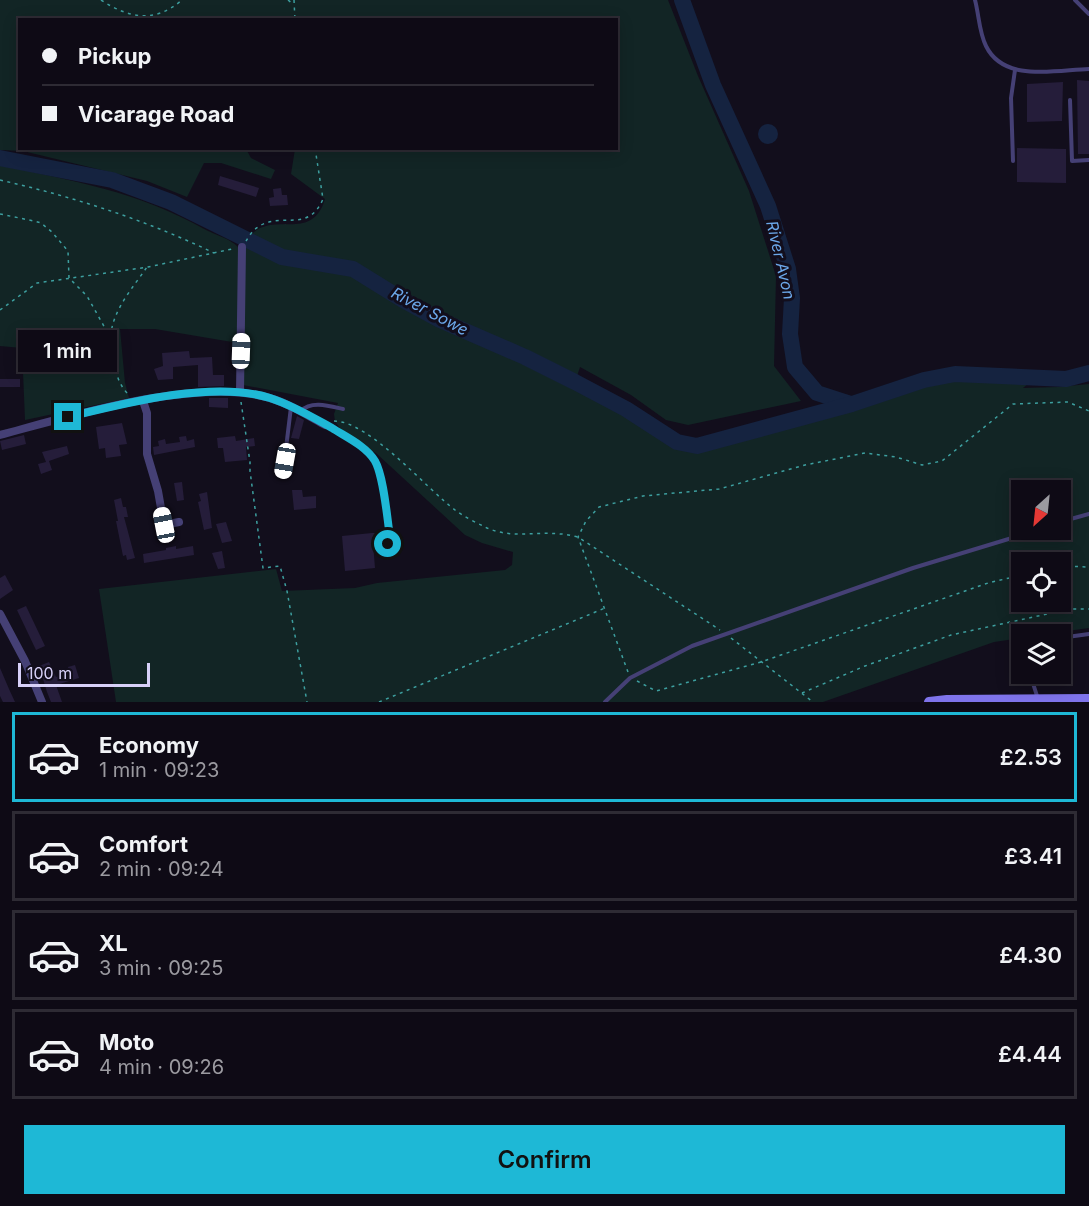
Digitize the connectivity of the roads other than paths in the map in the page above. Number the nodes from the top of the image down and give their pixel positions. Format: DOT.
graph roads {
  1 [pos="975,0"];
  2 [pos="1075,0"];
  3 [pos="1089,14"];
  4 [pos="1089,69"];
  5 [pos="1015,70"];
  6 [pos="1070,100"];
  7 [pos="1089,160"];
  8 [pos="1013,161"];
  9 [pos="242,245"];
  10 [pos="240,392"];
  11 [pos="139,401"];
  12 [pos="291,406"];
  13 [pos="343,409"];
  14 [pos="301,411"];
  15 [pos="325,424"];
  16 [pos="0,435"];
  17 [pos="283,473"];
  18 [pos="1089,514"];
  19 [pos="1071,519"];
  20 [pos="179,522"];
  21 [pos="1011,538"];
  22 [pos="380,549"];
  23 [pos="1,620"];
  24 [pos="1089,634"];
  25 [pos="1071,636"];
  26 [pos="1033,684"];
  27 [pos="1089,699"];
  28 [pos="1039,701"];
  29 [pos="42,702"];
  30 [pos="605,702"];
  31 [pos="929,702"];
  1 -- 5 [label="lane"];
  2 -- 3 [label="lane"];
  4 -- 5 [label="lane"];
  5 -- 8 [label="lane"];
  6 -- 7 [label="lane"];
  9 -- 10 [label="street"];
  10 -- 11 [label="street"];
  10 -- 12 [label="street"];
  11 -- 16 [label="street"];
  11 -- 20 [label="street"];
  12 -- 14 [label="street"];
  12 -- 17 [label="lane"];
  13 -- 14 [label="lane"];
  14 -- 15 [label="street"];
  15 -- 22 [label="lane"];
  18 -- 19 [label="lane"];
  21 -- 30 [label="lane"];
  23 -- 29 [label="street"];
  24 -- 25 [label="lane"];
  26 -- 28 [label="lane"];
  27 -- 28 [label="main road"];
  28 -- 31 [label="main road"];
}
